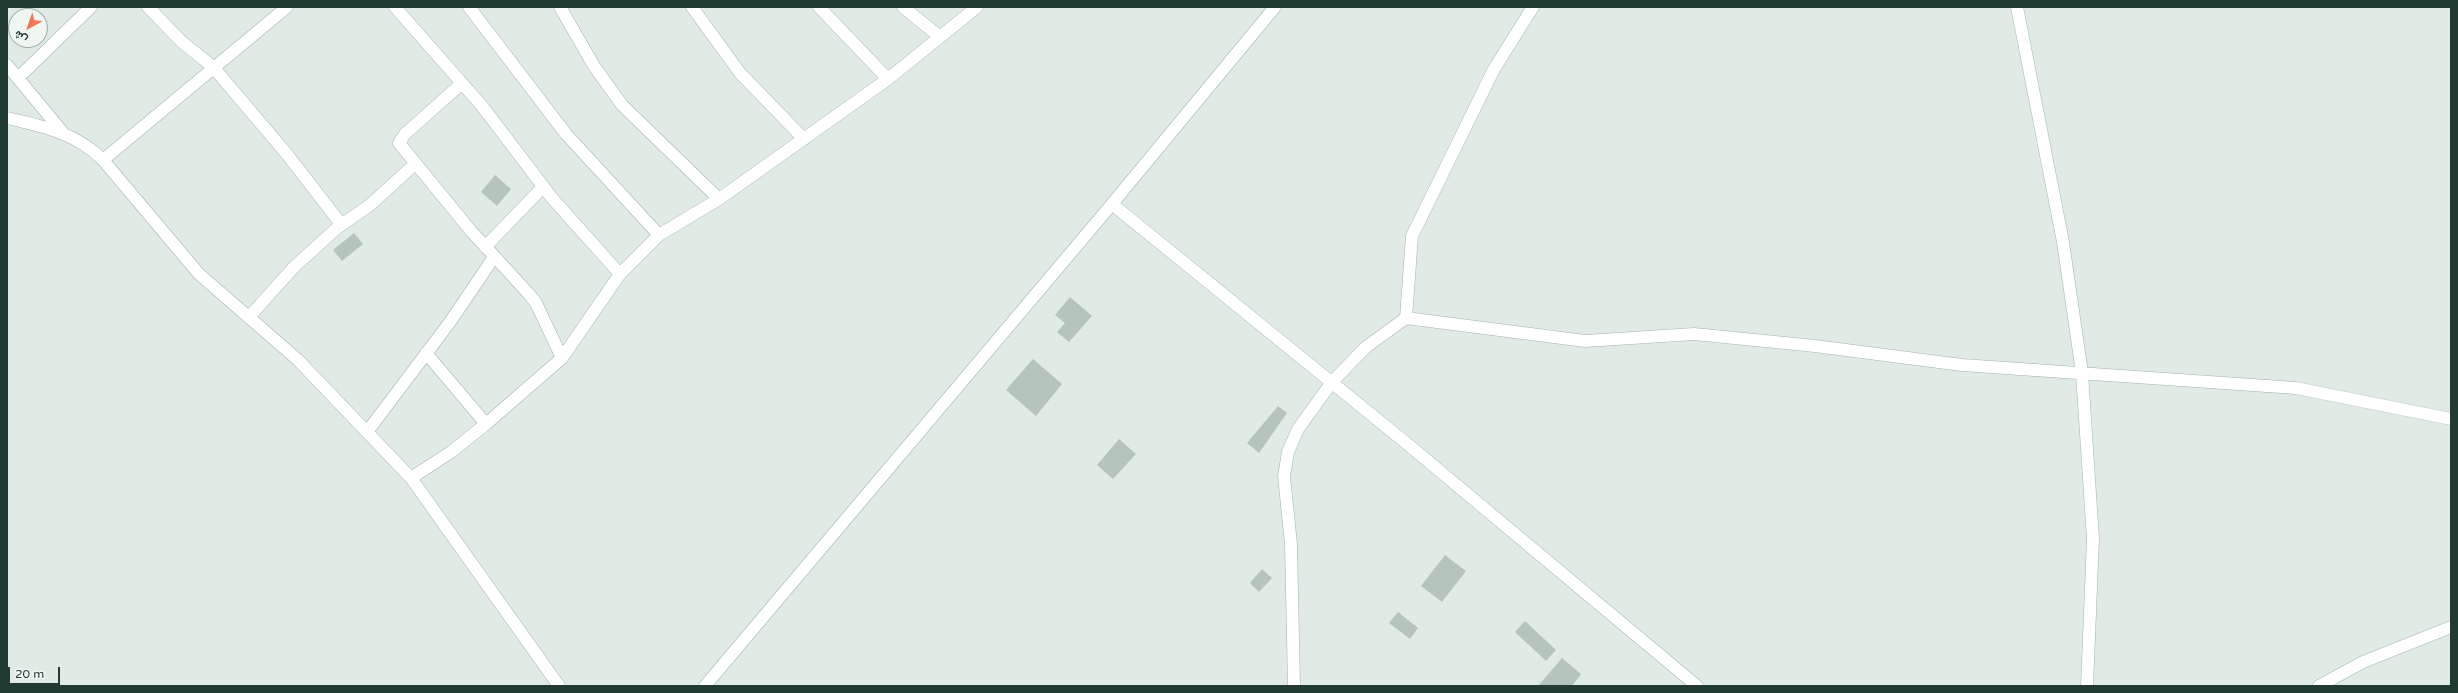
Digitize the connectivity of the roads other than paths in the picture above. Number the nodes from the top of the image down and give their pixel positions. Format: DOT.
graph roads {
  1 [pos="90,7"];
  2 [pos="148,7"];
  3 [pos="287,7"];
  4 [pos="395,7"];
  5 [pos="469,7"];
  6 [pos="560,7"];
  7 [pos="692,7"];
  8 [pos="819,7"];
  9 [pos="902,7"];
  10 [pos="977,7"];
  11 [pos="1275,7"];
  12 [pos="1533,7"];
  13 [pos="2017,7"];
  14 [pos="940,37"];
  15 [pos="7,65"];
  16 [pos="213,67"];
  17 [pos="19,77"];
  18 [pos="888,79"];
  19 [pos="461,84"];
  20 [pos="7,118"];
  21 [pos="64,134"];
  22 [pos="804,138"];
  23 [pos="103,160"];
  24 [pos="415,164"];
  25 [pos="543,187"];
  26 [pos="719,199"];
  27 [pos="1112,204"];
  28 [pos="341,224"];
  29 [pos="659,235"];
  30 [pos="485,247"];
  31 [pos="494,257"];
  32 [pos="620,274"];
  33 [pos="249,317"];
  34 [pos="1406,318"];
  35 [pos="426,352"];
  36 [pos="562,358"];
  37 [pos="2082,373"];
  38 [pos="1332,382"];
  39 [pos="2451,419"];
  40 [pos="486,424"];
  41 [pos="367,432"];
  42 [pos="411,478"];
  43 [pos="2451,627"];
  44 [pos="559,686"];
  45 [pos="704,686"];
  46 [pos="1294,686"];
  47 [pos="1697,686"];
  48 [pos="2087,686"];
  49 [pos="2319,686"];
  1 -- 17 [label="street"];
  2 -- 16 [label="street"];
  3 -- 16 [label="street"];
  4 -- 19 [label="street"];
  5 -- 29 [label="street"];
  6 -- 26 [label="street"];
  7 -- 22 [label="street"];
  8 -- 18 [label="street"];
  9 -- 14 [label="street"];
  10 -- 14 [label="street"];
  11 -- 27 [label="street"];
  12 -- 34 [label="street"];
  13 -- 37 [label="street"];
  14 -- 18 [label="street"];
  15 -- 17 [label="street"];
  16 -- 23 [label="street"];
  16 -- 28 [label="street"];
  17 -- 21 [label="street"];
  18 -- 22 [label="street"];
  19 -- 24 [label="street"];
  19 -- 25 [label="street"];
  20 -- 21 [label="street"];
  21 -- 23 [label="street"];
  22 -- 26 [label="street"];
  23 -- 33 [label="street"];
  24 -- 28 [label="street"];
  24 -- 30 [label="street"];
  25 -- 30 [label="street"];
  25 -- 32 [label="street"];
  26 -- 29 [label="street"];
  27 -- 38 [label="street"];
  27 -- 45 [label="street"];
  28 -- 33 [label="street"];
  29 -- 32 [label="street"];
  30 -- 31 [label="street"];
  31 -- 35 [label="street"];
  31 -- 36 [label="street"];
  32 -- 36 [label="street"];
  33 -- 41 [label="street"];
  34 -- 37 [label="street"];
  34 -- 38 [label="street"];
  35 -- 40 [label="street"];
  35 -- 41 [label="street"];
  36 -- 40 [label="street"];
  37 -- 39 [label="street"];
  37 -- 48 [label="street"];
  38 -- 46 [label="street"];
  38 -- 47 [label="street"];
  40 -- 42 [label="street"];
  41 -- 42 [label="street"];
  42 -- 44 [label="street"];
  43 -- 49 [label="street"];
}
